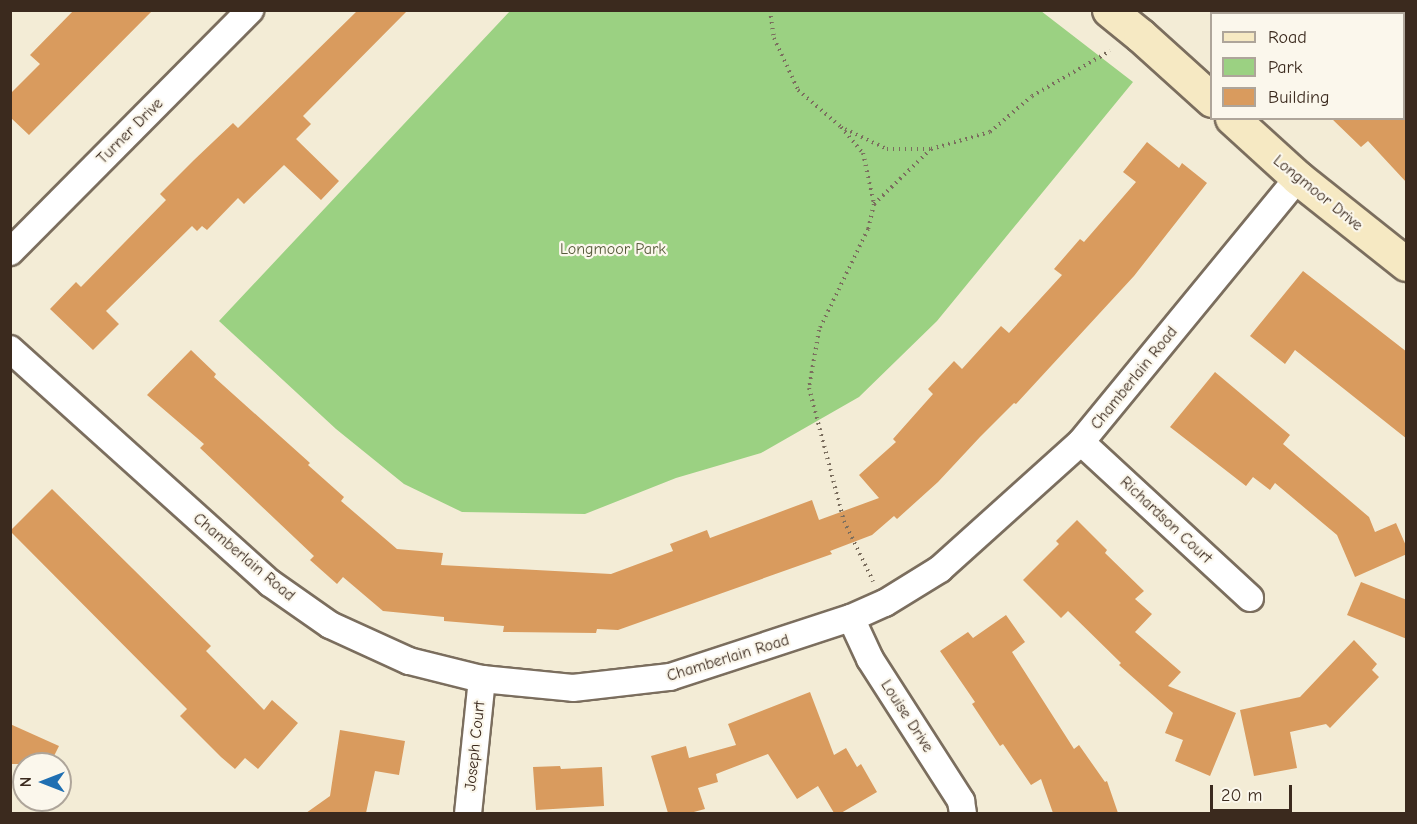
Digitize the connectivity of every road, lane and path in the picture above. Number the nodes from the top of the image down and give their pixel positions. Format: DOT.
graph roads {
  1 [pos="250,10"];
  2 [pos="770,10"];
  3 [pos="1109,10"];
  4 [pos="1140,34"];
  5 [pos="1210,98"];
  6 [pos="1234,120"];
  7 [pos="841,127"];
  8 [pos="931,149"];
  9 [pos="1298,178"];
  10 [pos="874,204"];
  11 [pos="10,252"];
  12 [pos="1407,264"];
  13 [pos="10,349"];
  14 [pos="1081,442"];
  15 [pos="1250,598"];
  16 [pos="885,603"];
  17 [pos="851,618"];
  18 [pos="482,679"];
  19 [pos="468,813"];
  20 [pos="963,813"];
  1 -- 11 [label="street, Turner Drive"];
  2 -- 7 [label="path"];
  3 -- 4 [label="street"];
  4 -- 5 [label="street"];
  4 -- 8 [label="path"];
  6 -- 9 [label="street, Longmoor Drive"];
  7 -- 8 [label="path"];
  7 -- 10 [label="path"];
  8 -- 10 [label="path"];
  9 -- 12 [label="street, Longmoor Drive"];
  9 -- 14 [label="street, Chamberlain Road"];
  10 -- 16 [label="path"];
  13 -- 18 [label="street, Chamberlain Road"];
  14 -- 15 [label="street, Richardson Court"];
  14 -- 16 [label="street, Chamberlain Road"];
  16 -- 17 [label="street, Chamberlain Road"];
  17 -- 18 [label="street, Chamberlain Road"];
  17 -- 20 [label="street, Louise Drive"];
  18 -- 19 [label="street, Joseph Court"];
}
